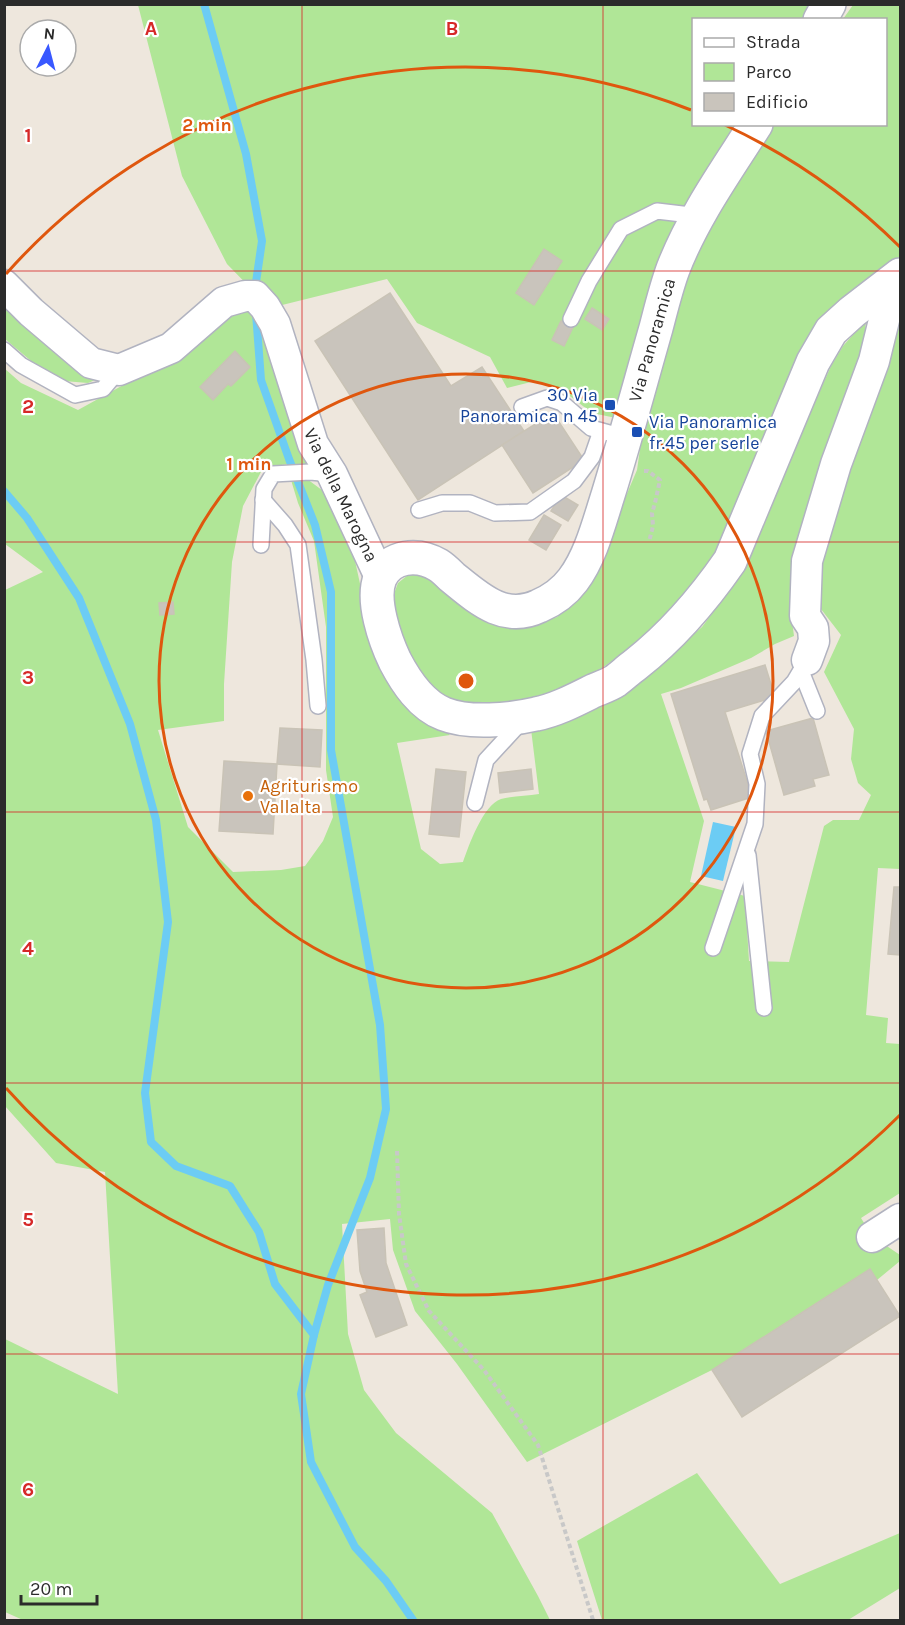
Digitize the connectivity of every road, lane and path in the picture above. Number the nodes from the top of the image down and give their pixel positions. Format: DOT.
graph roads {
  1 [pos="830,4"];
  2 [pos="821,18"];
  3 [pos="755,126"];
  4 [pos="699,216"];
  5 [pos="897,277"];
  6 [pos="4,285"];
  7 [pos="571,319"];
  8 [pos="4,350"];
  9 [pos="119,370"];
  10 [pos="522,407"];
  11 [pos="612,434"];
  12 [pos="321,473"];
  13 [pos="263,500"];
  14 [pos="653,509"];
  15 [pos="419,510"];
  16 [pos="649,542"];
  17 [pos="261,545"];
  18 [pos="380,577"];
  19 [pos="804,665"];
  20 [pos="318,706"];
  21 [pos="818,711"];
  22 [pos="527,716"];
  23 [pos="475,803"];
  24 [pos="747,849"];
  25 [pos="713,948"];
  26 [pos="764,1008"];
  27 [pos="396,1151"];
  28 [pos="900,1219"];
  29 [pos="872,1236"];
  30 [pos="593,1620"];
  1 -- 2 [label="street"];
  3 -- 4 [label="street, Via Panoramica"];
  4 -- 7 [label="lane"];
  4 -- 11 [label="street, Via Panoramica"];
  5 -- 19 [label="street"];
  5 -- 22 [label="street"];
  6 -- 9 [label="street"];
  8 -- 9 [label="lane"];
  9 -- 12 [label="street, Via della Marogna"];
  10 -- 11 [label="lane"];
  11 -- 15 [label="lane"];
  11 -- 18 [label="street, Via Panoramica"];
  12 -- 13 [label="lane"];
  12 -- 18 [label="street, Via della Marogna"];
  13 -- 17 [label="lane"];
  13 -- 20 [label="lane"];
  14 -- 16 [label="path"];
  18 -- 22 [label="street"];
  19 -- 21 [label="lane"];
  19 -- 24 [label="lane"];
  22 -- 23 [label="lane"];
  24 -- 25 [label="lane"];
  24 -- 26 [label="lane"];
  27 -- 30 [label="path"];
  28 -- 29 [label="street"];
}
